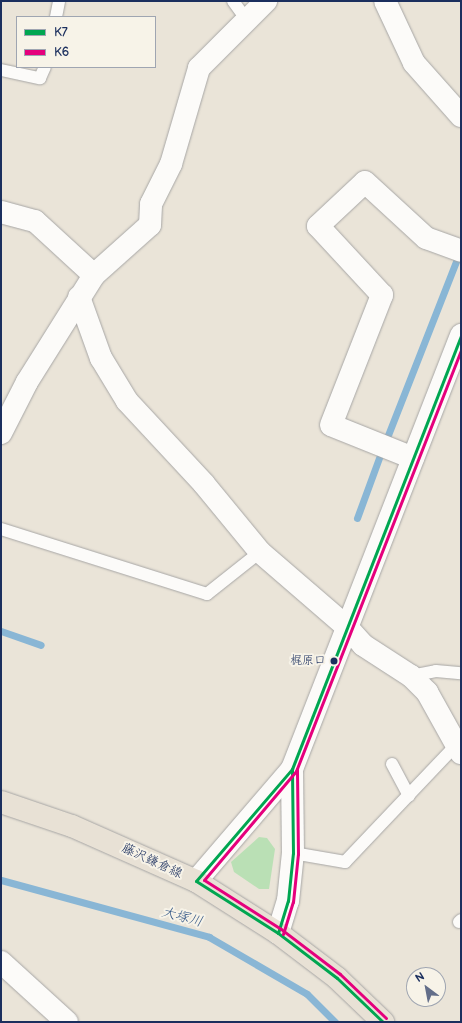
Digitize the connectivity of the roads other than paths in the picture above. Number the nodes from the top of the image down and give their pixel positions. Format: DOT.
graph roads {
  1 [pos="59,1"];
  2 [pos="233,1"];
  3 [pos="266,1"];
  4 [pos="385,1"];
  5 [pos="56,16"];
  6 [pos="246,19"];
  7 [pos="45,68"];
  8 [pos="1,70"];
  9 [pos="461,116"];
  10 [pos="1,212"];
  11 [pos="461,251"];
  12 [pos="94,275"];
  13 [pos="79,297"];
  14 [pos="461,334"];
  15 [pos="1,433"];
  16 [pos="413,458"];
  17 [pos="1,529"];
  18 [pos="260,552"];
  19 [pos="347,627"];
  20 [pos="461,672"];
  21 [pos="411,676"];
  22 [pos="459,748"];
  23 [pos="392,764"];
  24 [pos="292,769"];
  25 [pos="409,796"];
  26 [pos="1,802"];
  27 [pos="293,853"];
  28 [pos="196,881"];
  29 [pos="278,933"];
  30 [pos="1,962"];
  31 [pos="67,1022"];
  32 [pos="383,1022"];
  1 -- 5 [label="lane"];
  2 -- 6 [label="lane"];
  3 -- 6 [label="street"];
  4 -- 9 [label="street"];
  6 -- 12 [label="street"];
  7 -- 8 [label="lane"];
  10 -- 12 [label="street"];
  11 -- 16 [label="street"];
  12 -- 13 [label="street"];
  13 -- 15 [label="street"];
  13 -- 18 [label="street"];
  14 -- 16 [label="street"];
  16 -- 19 [label="street"];
  17 -- 18 [label="lane"];
  18 -- 19 [label="street"];
  19 -- 21 [label="street"];
  19 -- 24 [label="street"];
  20 -- 21 [label="lane"];
  21 -- 22 [label="street"];
  22 -- 25 [label="lane"];
  23 -- 25 [label="lane"];
  24 -- 27 [label="street"];
  24 -- 28 [label="street"];
  25 -- 27 [label="lane"];
  26 -- 28 [label="main road, 藤沢鎌倉線"];
  27 -- 29 [label="street"];
  28 -- 29 [label="main road, 藤沢鎌倉線"];
  29 -- 32 [label="main road, 藤沢鎌倉線"];
  30 -- 31 [label="street"];
}
